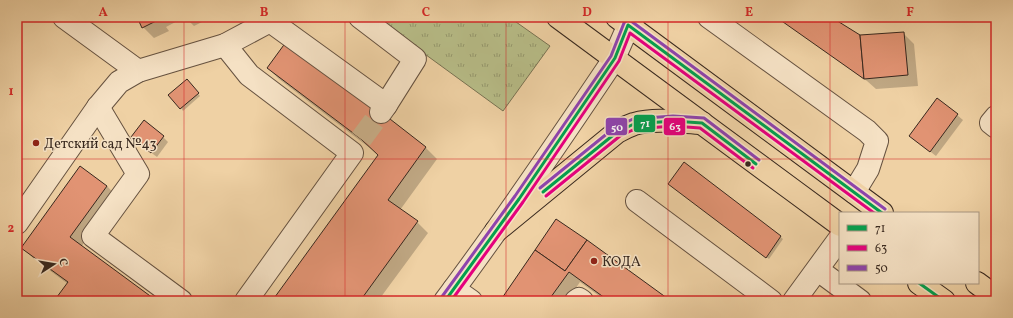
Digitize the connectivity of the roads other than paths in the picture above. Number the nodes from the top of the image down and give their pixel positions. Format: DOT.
graph roads {
  1 [pos="64,17"];
  2 [pos="360,17"];
  3 [pos="558,17"];
  4 [pos="709,17"];
  5 [pos="272,19"];
  6 [pos="627,20"];
  7 [pos="226,45"];
  8 [pos="615,58"];
  9 [pos="138,71"];
  10 [pos="98,107"];
  11 [pos="996,117"];
  12 [pos="702,123"];
  13 [pos="996,126"];
  14 [pos="854,192"];
  15 [pos="637,201"];
  16 [pos="881,212"];
  17 [pos="17,223"];
  18 [pos="839,224"];
  19 [pos="496,231"];
  20 [pos="839,239"];
  21 [pos="818,270"];
  22 [pos="920,284"];
  23 [pos="978,284"];
  24 [pos="457,297"];
  25 [pos="996,297"];
  26 [pos="181,301"];
  27 [pos="246,301"];
  28 [pos="576,301"];
  29 [pos="582,301"];
  30 [pos="771,301"];
  31 [pos="794,301"];
  32 [pos="860,301"];
  33 [pos="944,301"];
  1 -- 9 [label="street"];
  2 -- 5 [label="street"];
  3 -- 8 [label="main road"];
  4 -- 14 [label="street"];
  5 -- 7 [label="street"];
  6 -- 8 [label="street"];
  6 -- 14 [label="main road"];
  7 -- 9 [label="street"];
  7 -- 27 [label="street"];
  8 -- 12 [label="main road"];
  8 -- 19 [label="street"];
  9 -- 10 [label="street"];
  10 -- 17 [label="street"];
  10 -- 26 [label="street"];
  11 -- 13 [label="street"];
  12 -- 18 [label="main road"];
  12 -- 19 [label="main road"];
  14 -- 16 [label="main road"];
  15 -- 30 [label="street"];
  19 -- 24 [label="street"];
  20 -- 21 [label="street"];
  21 -- 31 [label="street"];
  21 -- 32 [label="street"];
  22 -- 33 [label="main road"];
  23 -- 25 [label="main road"];
  28 -- 29 [label="street"];
}
